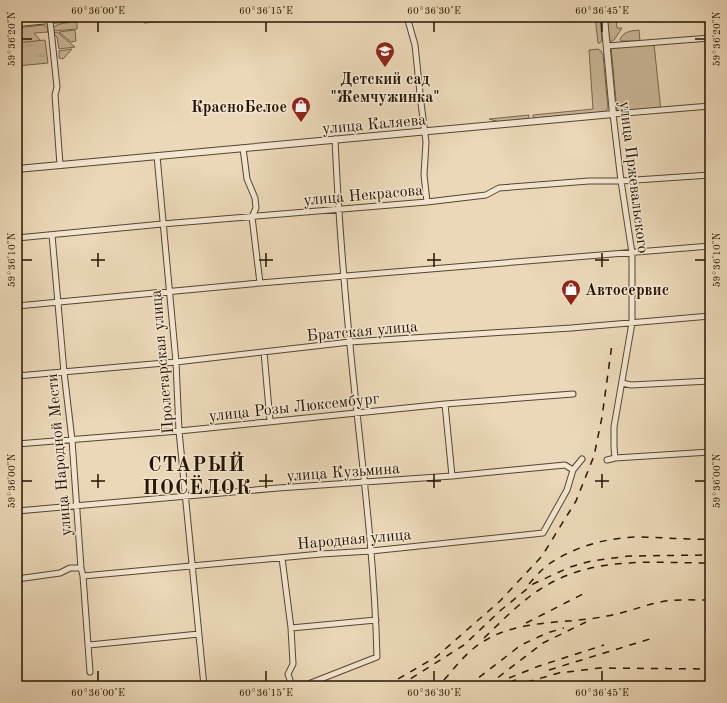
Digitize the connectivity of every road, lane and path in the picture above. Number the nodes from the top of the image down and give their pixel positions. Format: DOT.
graph roads {
  1 [pos="83,17"];
  2 [pos="407,17"];
  3 [pos="604,17"];
  4 [pos="50,20"];
  5 [pos="17,23"];
  6 [pos="710,38"];
  7 [pos="607,46"];
  8 [pos="710,106"];
  9 [pos="613,114"];
  10 [pos="424,131"];
  11 [pos="334,139"];
  12 [pos="243,148"];
  13 [pos="157,156"];
  14 [pos="60,165"];
  15 [pos="17,169"];
  16 [pos="710,174"];
  17 [pos="621,181"];
  18 [pos="427,202"];
  19 [pos="338,210"];
  20 [pos="252,217"];
  21 [pos="162,224"];
  22 [pos="52,235"];
  23 [pos="17,238"];
  24 [pos="710,246"];
  25 [pos="632,253"];
  26 [pos="344,277"];
  27 [pos="260,283"];
  28 [pos="168,293"];
  29 [pos="58,303"];
  30 [pos="17,306"];
  31 [pos="710,316"];
  32 [pos="632,323"];
  33 [pos="350,342"];
  34 [pos="264,352"];
  35 [pos="176,362"];
  36 [pos="64,372"];
  37 [pos="17,376"];
  38 [pos="710,381"];
  39 [pos="622,383"];
  40 [pos="573,394"];
  41 [pos="445,404"];
  42 [pos="357,413"];
  43 [pos="270,421"];
  44 [pos="179,431"];
  45 [pos="72,440"];
  46 [pos="17,444"];
  47 [pos="710,452"];
  48 [pos="615,458"];
  49 [pos="582,459"];
  50 [pos="607,460"];
  51 [pos="574,470"];
  52 [pos="452,476"];
  53 [pos="365,482"];
  54 [pos="186,498"];
  55 [pos="76,507"];
  56 [pos="17,511"];
  57 [pos="371,551"];
  58 [pos="282,558"];
  59 [pos="192,566"];
  60 [pos="80,568"];
  61 [pos="83,576"];
  62 [pos="17,579"];
  63 [pos="376,620"];
  64 [pos="291,628"];
  65 [pos="199,634"];
  66 [pos="89,645"];
  67 [pos="90,672"];
  68 [pos="204,686"];
  69 [pos="292,686"];
  70 [pos="303,686"];
  1 -- 4 [label="street"];
  2 -- 10 [label="street"];
  3 -- 7 [label="street, улица Пржевальского"];
  4 -- 5 [label="street"];
  4 -- 14 [label="street"];
  6 -- 7 [label="street"];
  7 -- 9 [label="street, улица Пржевальского"];
  8 -- 9 [label="street, улица Каляева"];
  9 -- 10 [label="street, улица Каляева"];
  9 -- 17 [label="street, улица Пржевальского"];
  10 -- 11 [label="street, улица Каляева"];
  10 -- 18 [label="street"];
  11 -- 12 [label="street, улица Каляева"];
  11 -- 19 [label="street"];
  12 -- 13 [label="street, улица Каляева"];
  12 -- 20 [label="street"];
  13 -- 14 [label="street, улица Каляева"];
  13 -- 21 [label="street, Пролетарская улица"];
  14 -- 15 [label="street, улица Каляева"];
  16 -- 17 [label="street, улица Некрасова"];
  17 -- 18 [label="street, улица Некрасова"];
  17 -- 25 [label="street, улица Пржевальского"];
  18 -- 19 [label="street, улица Некрасова"];
  19 -- 20 [label="street, улица Некрасова"];
  19 -- 26 [label="street"];
  20 -- 21 [label="street, улица Некрасова"];
  20 -- 27 [label="street"];
  21 -- 22 [label="street, улица Некрасова"];
  21 -- 28 [label="street, Пролетарская улица"];
  22 -- 23 [label="street, улица Некрасова"];
  22 -- 29 [label="street, улица Народной Мести"];
  24 -- 25 [label="street"];
  25 -- 26 [label="street"];
  25 -- 32 [label="street, улица Пржевальского"];
  26 -- 27 [label="street"];
  26 -- 33 [label="street"];
  27 -- 28 [label="street"];
  28 -- 29 [label="street"];
  28 -- 35 [label="street, Пролетарская улица"];
  29 -- 30 [label="street"];
  29 -- 36 [label="street, улица Народной Мести"];
  31 -- 32 [label="street, Братская улица"];
  32 -- 33 [label="street, Братская улица"];
  32 -- 39 [label="street, улица Пржевальского"];
  33 -- 34 [label="street, Братская улица"];
  33 -- 42 [label="street"];
  34 -- 35 [label="street, Братская улица"];
  34 -- 43 [label="street"];
  35 -- 36 [label="street, Братская улица"];
  35 -- 44 [label="street, Пролетарская улица"];
  36 -- 37 [label="street, Братская улица"];
  36 -- 45 [label="street, улица Народной Мести"];
  38 -- 39 [label="street"];
  39 -- 48 [label="street, улица Пржевальского"];
  40 -- 41 [label="street, улица Розы Люксембург"];
  41 -- 42 [label="street, улица Розы Люксембург"];
  41 -- 52 [label="street"];
  42 -- 43 [label="street, улица Розы Люксембург"];
  42 -- 53 [label="street"];
  43 -- 44 [label="street, улица Розы Люксембург"];
  44 -- 45 [label="street, улица Розы Люксембург"];
  44 -- 54 [label="street, Пролетарская улица"];
  45 -- 46 [label="street, улица Розы Люксембург"];
  45 -- 55 [label="street, улица Народной Мести"];
  47 -- 48 [label="street"];
  48 -- 50 [label="street"];
  49 -- 51 [label="street, Народная улица"];
  51 -- 52 [label="street, улица Кузьмина"];
  51 -- 57 [label="street, Народная улица"];
  52 -- 53 [label="street, улица Кузьмина"];
  53 -- 54 [label="street, улица Кузьмина"];
  53 -- 57 [label="street"];
  54 -- 55 [label="street, улица Кузьмина"];
  54 -- 59 [label="street, Пролетарская улица"];
  55 -- 56 [label="street, улица Кузьмина"];
  55 -- 60 [label="street, улица Народной Мести"];
  57 -- 58 [label="street, Народная улица"];
  57 -- 63 [label="street"];
  58 -- 59 [label="street, Народная улица"];
  58 -- 64 [label="street"];
  59 -- 61 [label="street, Народная улица"];
  59 -- 65 [label="street, Пролетарская улица"];
  60 -- 61 [label="street, улица Народной Мести"];
  60 -- 62 [label="street"];
  61 -- 66 [label="street, улица Народной Мести"];
  63 -- 64 [label="street"];
  63 -- 70 [label="street"];
  64 -- 69 [label="street"];
  65 -- 66 [label="street"];
  65 -- 68 [label="street, Пролетарская улица"];
  66 -- 67 [label="street, улица Народной Мести"];
}
